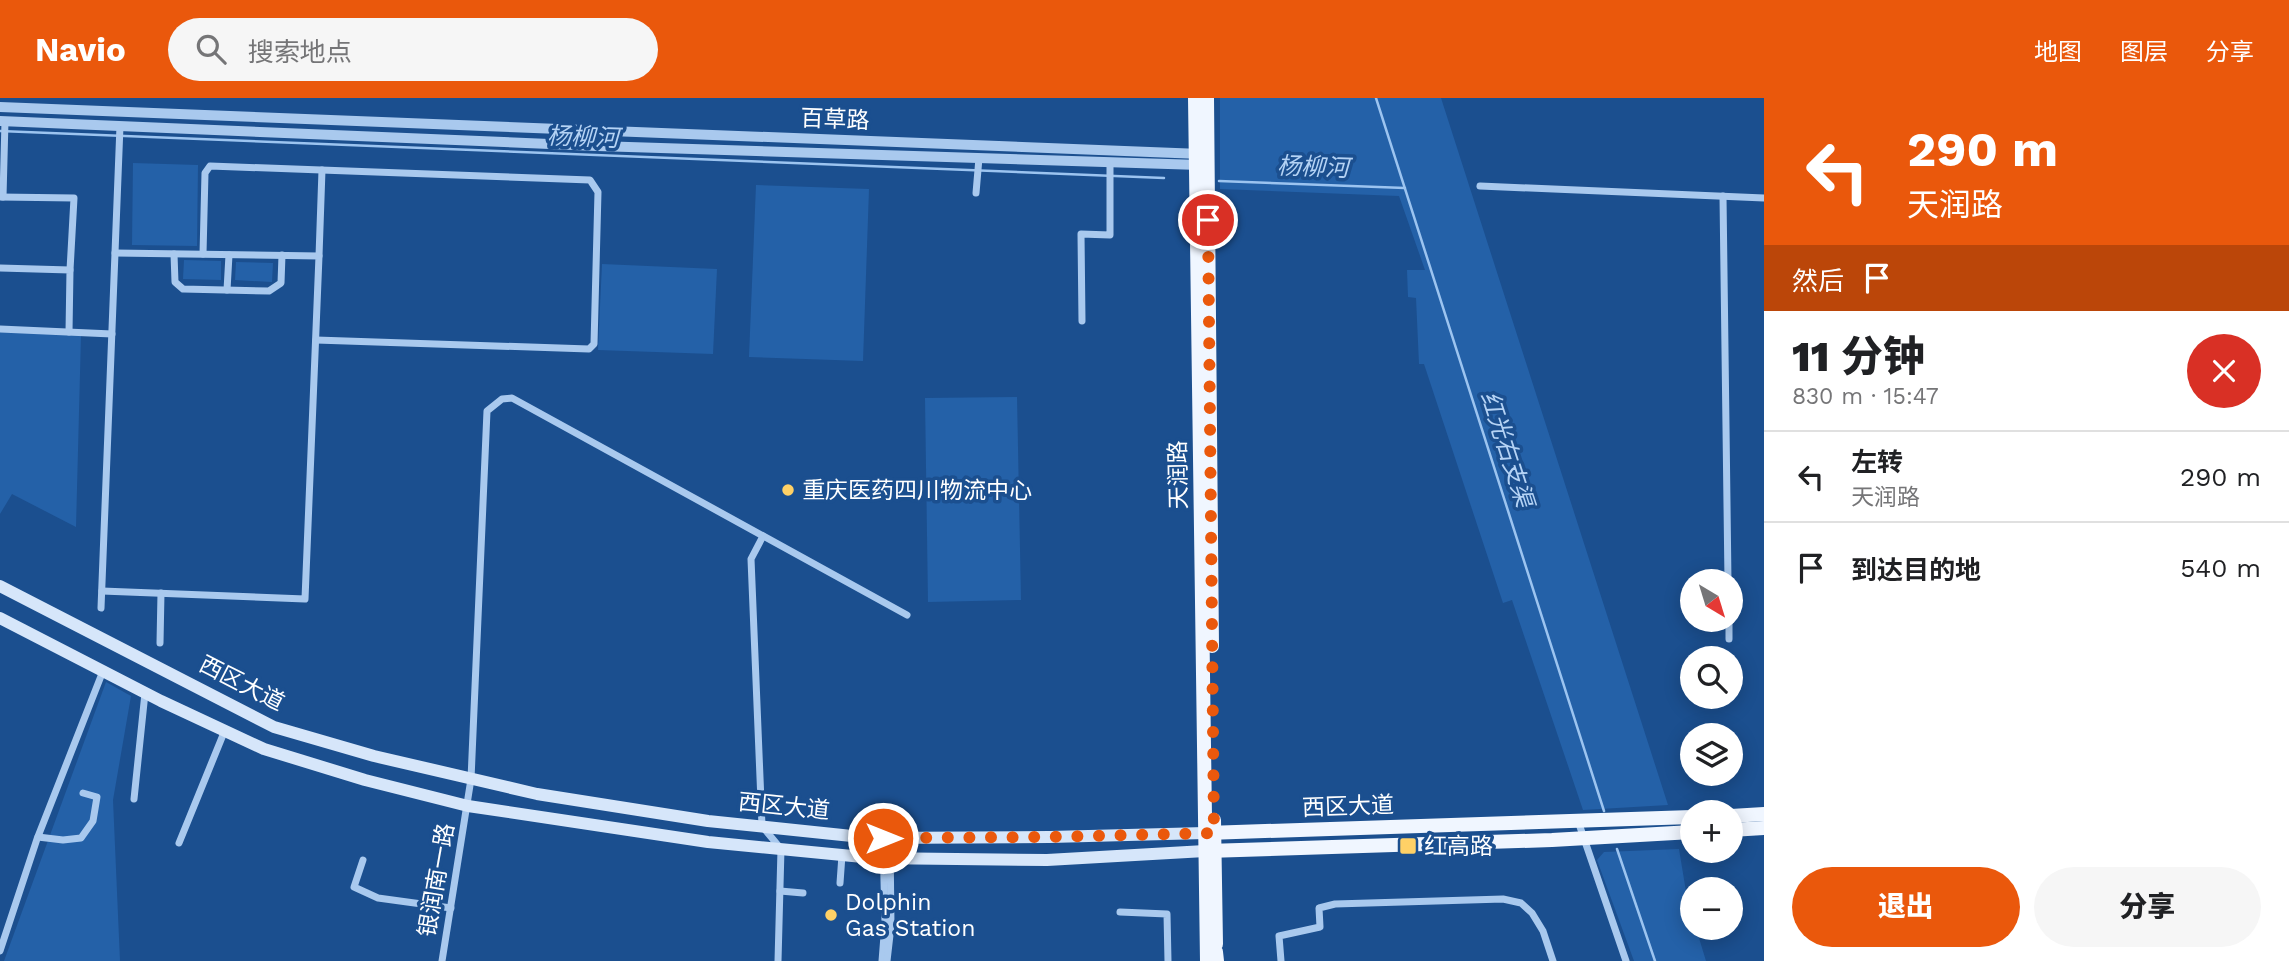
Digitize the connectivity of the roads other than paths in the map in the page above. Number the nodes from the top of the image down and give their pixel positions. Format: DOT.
graph roads {
  1 [pos="1195,98"];
  2 [pos="1207,98"];
  3 [pos="0,107"];
  4 [pos="4,126"];
  5 [pos="120,132"];
  6 [pos="1202,160"];
  7 [pos="978,167"];
  8 [pos="322,170"];
  9 [pos="1110,171"];
  10 [pos="1480,187"];
  11 [pos="976,193"];
  12 [pos="1723,196"];
  13 [pos="2,197"];
  14 [pos="1764,198"];
  15 [pos="115,253"];
  16 [pos="174,254"];
  17 [pos="203,254"];
  18 [pos="229,254"];
  19 [pos="282,255"];
  20 [pos="319,256"];
  21 [pos="0,268"];
  22 [pos="71,270"];
  23 [pos="228,290"];
  24 [pos="1082,321"];
  25 [pos="0,329"];
  26 [pos="69,332"];
  27 [pos="112,334"];
  28 [pos="316,340"];
  29 [pos="763,536"];
  30 [pos="1728,569"];
  31 [pos="0,586"];
  32 [pos="102,591"];
  33 [pos="161,593"];
  34 [pos="102,608"];
  35 [pos="907,615"];
  36 [pos="0,618"];
  37 [pos="1729,632"];
  38 [pos="1729,639"];
  39 [pos="160,643"];
  40 [pos="103,671"];
  41 [pos="145,692"];
  42 [pos="225,730"];
  43 [pos="471,779"];
  44 [pos="83,793"];
  45 [pos="134,799"];
  46 [pos="468,806"];
  47 [pos="1764,814"];
  48 [pos="1743,815"];
  49 [pos="1680,817"];
  50 [pos="1578,821"];
  51 [pos="762,826"];
  52 [pos="1764,828"];
  53 [pos="1743,829"];
  54 [pos="1210,833"];
  55 [pos="1680,833"];
  56 [pos="38,837"];
  57 [pos="886,838"];
  58 [pos="1583,838"];
  59 [pos="179,843"];
  60 [pos="781,849"];
  61 [pos="1210,850"];
  62 [pos="842,855"];
  63 [pos="887,859"];
  64 [pos="363,860"];
  65 [pos="840,883"];
  66 [pos="780,891"];
  67 [pos="803,893"];
  68 [pos="451,908"];
  69 [pos="1120,912"];
  70 [pos="0,951"];
  71 [pos="1211,958"];
  72 [pos="442,961"];
  73 [pos="778,961"];
  74 [pos="882,961"];
  75 [pos="887,961"];
  76 [pos="1168,961"];
  77 [pos="1281,961"];
  78 [pos="1553,961"];
  79 [pos="1626,961"];
  1 -- 6 [label="main road, 天润路"];
  2 -- 6 [label="main road, 天润路"];
  3 -- 6 [label="street, 百草路"];
  4 -- 5 [label="street, 百草路"];
  4 -- 13 [label="street"];
  5 -- 7 [label="street, 百草路"];
  5 -- 15 [label="street"];
  6 -- 9 [label="street, 百草路"];
  6 -- 54 [label="main road, 天润路"];
  7 -- 9 [label="street, 百草路"];
  7 -- 11 [label="street"];
  8 -- 17 [label="street"];
  8 -- 20 [label="street"];
  8 -- 28 [label="street"];
  9 -- 24 [label="street"];
  10 -- 12 [label="street"];
  12 -- 14 [label="street"];
  12 -- 30 [label="street"];
  13 -- 22 [label="street"];
  15 -- 16 [label="street"];
  15 -- 27 [label="street"];
  16 -- 17 [label="street"];
  16 -- 23 [label="street"];
  17 -- 18 [label="street"];
  18 -- 19 [label="street"];
  18 -- 23 [label="street"];
  19 -- 20 [label="street"];
  19 -- 23 [label="street"];
  20 -- 28 [label="street"];
  21 -- 22 [label="street"];
  22 -- 26 [label="street"];
  25 -- 26 [label="street"];
  26 -- 27 [label="street"];
  27 -- 32 [label="street"];
  28 -- 33 [label="street"];
  29 -- 35 [label="street"];
  29 -- 43 [label="street, 银润南一路"];
  29 -- 51 [label="street"];
  31 -- 43 [label="main road, 西区大道"];
  32 -- 33 [label="street"];
  32 -- 34 [label="street"];
  33 -- 39 [label="street"];
  36 -- 40 [label="main road, 西区大道"];
  37 -- 38 [label="street"];
  40 -- 41 [label="main road, 西区大道"];
  40 -- 56 [label="street"];
  41 -- 42 [label="main road, 西区大道"];
  41 -- 45 [label="street"];
  42 -- 46 [label="main road, 西区大道"];
  42 -- 59 [label="street"];
  43 -- 46 [label="street, 银润南一路"];
  43 -- 51 [label="main road, 西区大道"];
  44 -- 56 [label="street"];
  46 -- 60 [label="main road, 西区大道"];
  46 -- 68 [label="street, 银润南一路"];
  47 -- 48 [label="main road"];
  49 -- 50 [label="main road, 西区大道"];
  50 -- 54 [label="main road, 西区大道"];
  50 -- 58 [label="street"];
  51 -- 57 [label="main road, 西区大道"];
  51 -- 60 [label="street"];
  52 -- 53 [label="main road"];
  54 -- 57 [label="main road, 西区大道"];
  54 -- 61 [label="main road"];
  55 -- 58 [label="main road, 西区大道"];
  56 -- 70 [label="street"];
  57 -- 63 [label="street"];
  58 -- 61 [label="main road, 西区大道"];
  58 -- 79 [label="street"];
  60 -- 62 [label="main road, 西区大道"];
  60 -- 66 [label="street"];
  61 -- 63 [label="main road, 西区大道"];
  61 -- 71 [label="main road"];
  62 -- 63 [label="main road, 西区大道"];
  62 -- 65 [label="street"];
  63 -- 74 [label="street"];
  63 -- 75 [label="street"];
  64 -- 68 [label="street"];
  66 -- 67 [label="street"];
  66 -- 73 [label="street"];
  68 -- 72 [label="street, 银润南一路"];
  69 -- 76 [label="street"];
  77 -- 78 [label="street"];
}
